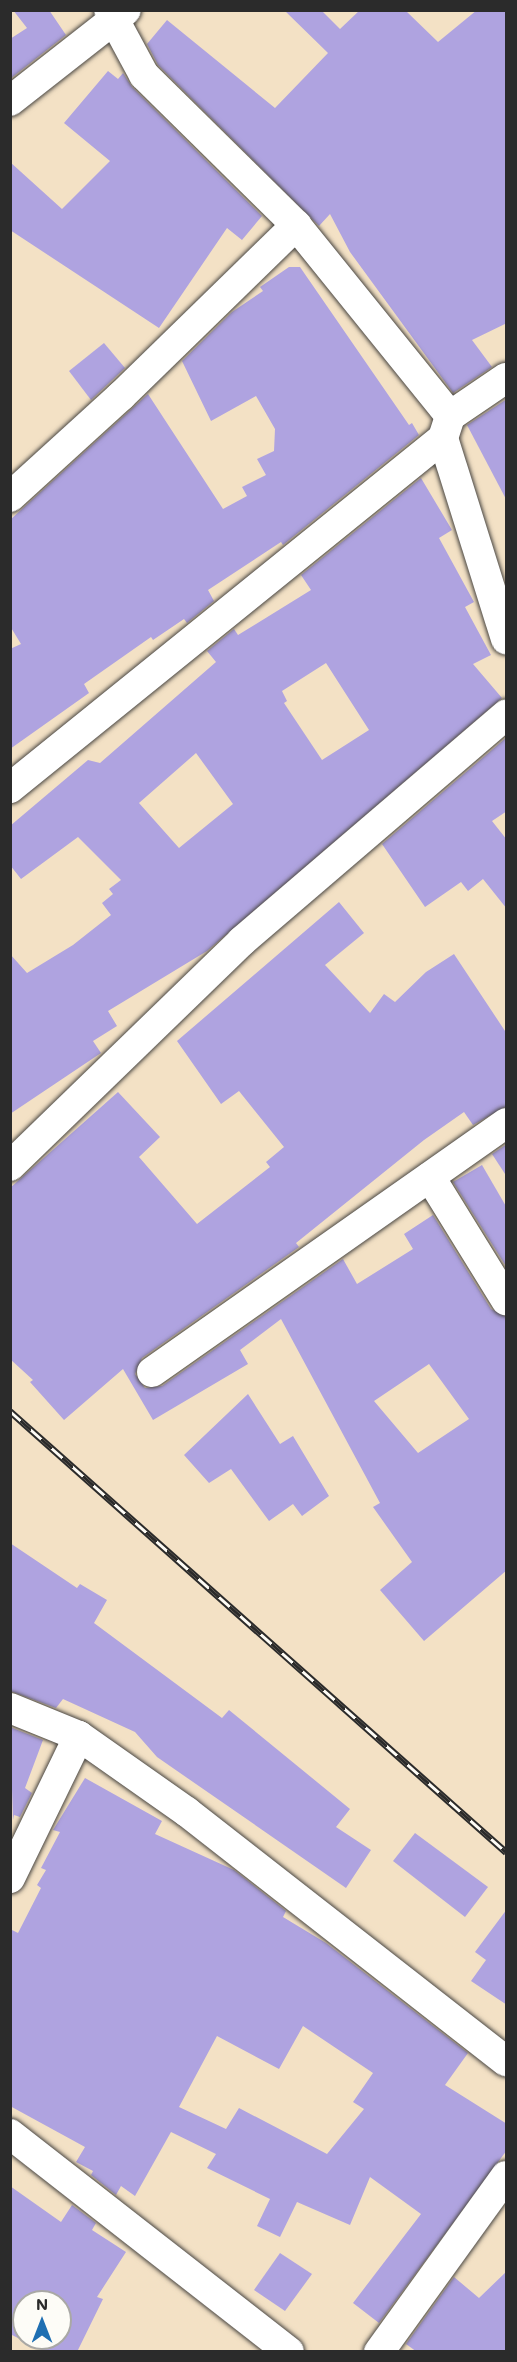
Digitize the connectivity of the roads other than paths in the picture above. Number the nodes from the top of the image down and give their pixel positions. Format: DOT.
graph roads {
  1 [pos="117,14"];
  2 [pos="10,101"];
  3 [pos="296,225"];
  4 [pos="507,378"];
  5 [pos="447,427"];
  6 [pos="10,496"];
  7 [pos="507,639"];
  8 [pos="507,715"];
  9 [pos="10,788"];
  10 [pos="507,1123"];
  11 [pos="10,1166"];
  12 [pos="430,1177"];
  13 [pos="507,1300"];
  14 [pos="152,1372"];
  15 [pos="10,1708"];
  16 [pos="79,1736"];
  17 [pos="10,1878"];
  18 [pos="507,2061"];
  19 [pos="10,2134"];
  20 [pos="507,2176"];
  21 [pos="289,2352"];
  22 [pos="379,2352"];
  1 -- 2 [label="street"];
  1 -- 3 [label="street"];
  3 -- 5 [label="street"];
  3 -- 6 [label="street"];
  4 -- 5 [label="street"];
  5 -- 7 [label="street"];
  5 -- 9 [label="street"];
  8 -- 11 [label="street"];
  10 -- 12 [label="street"];
  12 -- 13 [label="street"];
  12 -- 14 [label="street"];
  15 -- 16 [label="street"];
  16 -- 17 [label="street"];
  16 -- 18 [label="street"];
  19 -- 21 [label="street"];
  20 -- 22 [label="street"];
}
